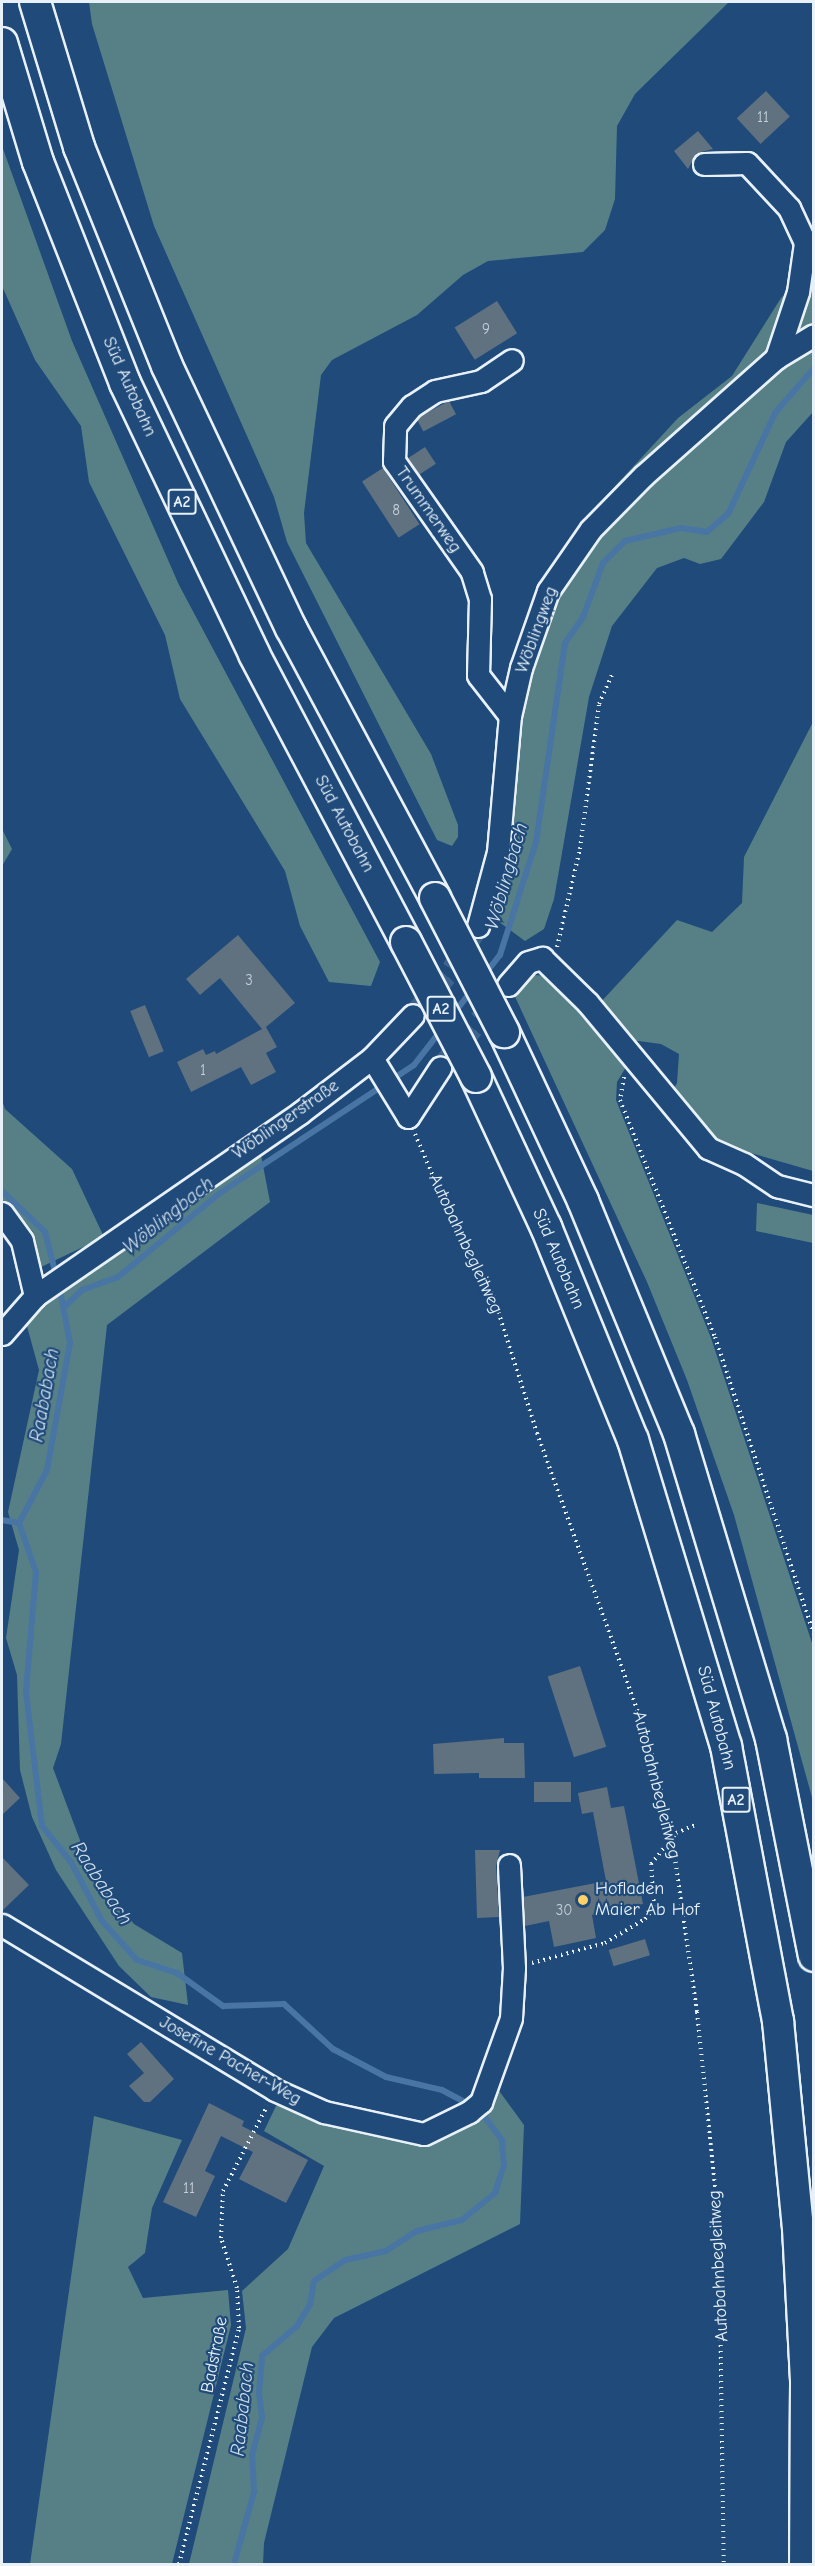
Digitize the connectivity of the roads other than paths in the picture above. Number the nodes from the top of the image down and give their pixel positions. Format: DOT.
graph roads {
  1 [pos="35,2"];
  2 [pos="2,43"];
  3 [pos="704,164"];
  4 [pos="806,285"];
  5 [pos="805,339"];
  6 [pos="776,358"];
  7 [pos="512,360"];
  8 [pos="510,717"];
  9 [pos="478,926"];
  10 [pos="508,985"];
  11 [pos="413,1015"];
  12 [pos="374,1061"];
  13 [pos="440,1068"];
  14 [pos="813,1195"];
  15 [pos="2,1213"];
  16 [pos="40,1291"];
  17 [pos="2,1334"];
  18 [pos="509,1865"];
  19 [pos="2,1925"];
  20 [pos="813,1956"];
  21 [pos="805,2565"];
  1 -- 20 [label="highway, A2, bridge"];
  2 -- 21 [label="highway, Süd Autobahn / A2, bridge"];
  3 -- 4 [label="street"];
  4 -- 6 [label="street"];
  5 -- 6 [label="street, Wöblingweg"];
  6 -- 8 [label="street, Wöblingweg"];
  7 -- 8 [label="street, Trummerweg"];
  8 -- 9 [label="street, Wöblingweg"];
  10 -- 14 [label="street"];
  11 -- 12 [label="street"];
  12 -- 13 [label="street"];
  12 -- 16 [label="street, Wöblingerstraße"];
  15 -- 16 [label="street"];
  16 -- 17 [label="street, Wöblingerstraße"];
  18 -- 19 [label="street, Josefine Pacher-Weg"];
}
